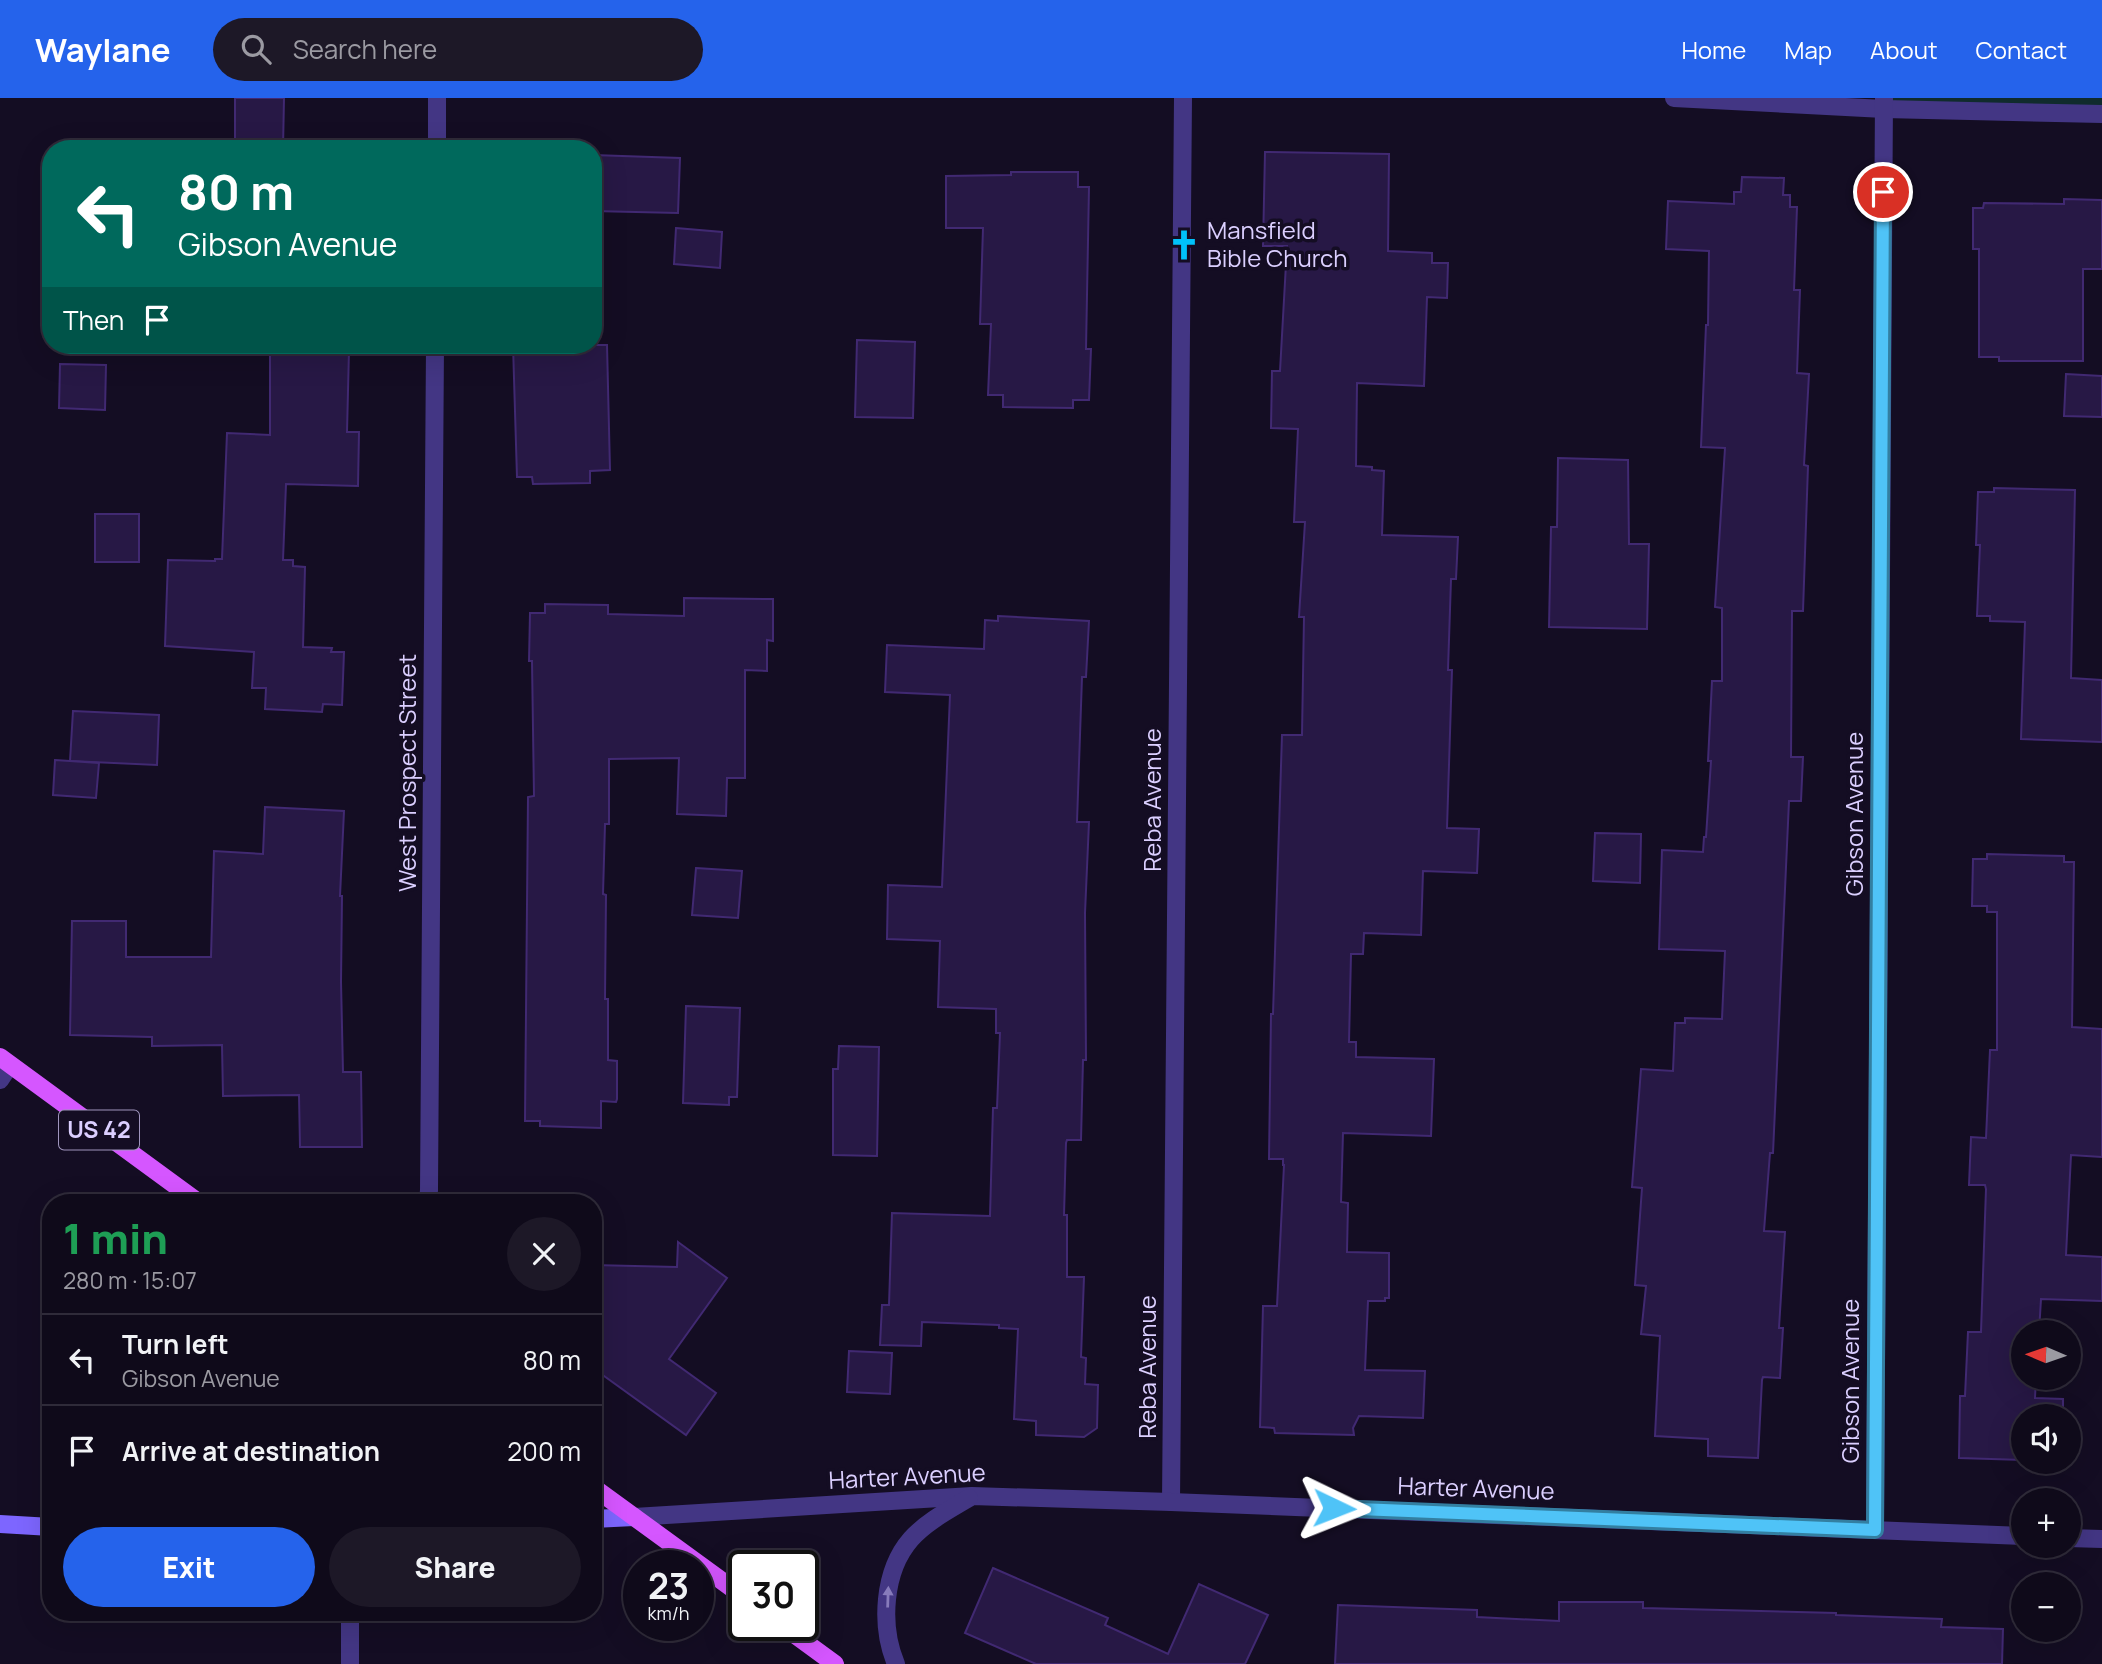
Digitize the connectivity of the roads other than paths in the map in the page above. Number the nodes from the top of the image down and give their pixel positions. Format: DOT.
graph roads {
  1 [pos="437,98"];
  2 [pos="1183,98"];
  3 [pos="1674,98"];
  4 [pos="1884,103"];
  5 [pos="2102,114"];
  6 [pos="437,140"];
  7 [pos="435,354"];
  8 [pos="3,1067"];
  9 [pos="186,1194"];
  10 [pos="429,1194"];
  11 [pos="602,1494"];
  12 [pos="972,1496"];
  13 [pos="1171,1502"];
  14 [pos="634,1517"];
  15 [pos="602,1519"];
  16 [pos="0,1524"];
  17 [pos="42,1526"];
  18 [pos="1875,1530"];
  19 [pos="2011,1536"];
  20 [pos="2081,1538"];
  21 [pos="2102,1539"];
  22 [pos="728,1585"];
  23 [pos="350,1621"];
  24 [pos="804,1641"];
  25 [pos="350,1664"];
  26 [pos="835,1664"];
  27 [pos="896,1664"];
  1 -- 6 [label="street"];
  2 -- 13 [label="street, Reba Avenue"];
  3 -- 4 [label="street"];
  4 -- 5 [label="street"];
  4 -- 18 [label="street, Gibson Avenue"];
  7 -- 10 [label="street, West Prospect Street"];
  8 -- 9 [label="main road, US 42"];
  11 -- 14 [label="main road"];
  12 -- 13 [label="street, Harter Avenue"];
  12 -- 14 [label="street, Harter Avenue"];
  27 -- 12 [label="street, one-way"];
  13 -- 18 [label="street, Harter Avenue"];
  14 -- 15 [label="street"];
  14 -- 22 [label="main road"];
  16 -- 17 [label="street"];
  18 -- 19 [label="street, Harter Avenue"];
  20 -- 21 [label="street"];
  23 -- 25 [label="street"];
  24 -- 26 [label="main road"];
}
